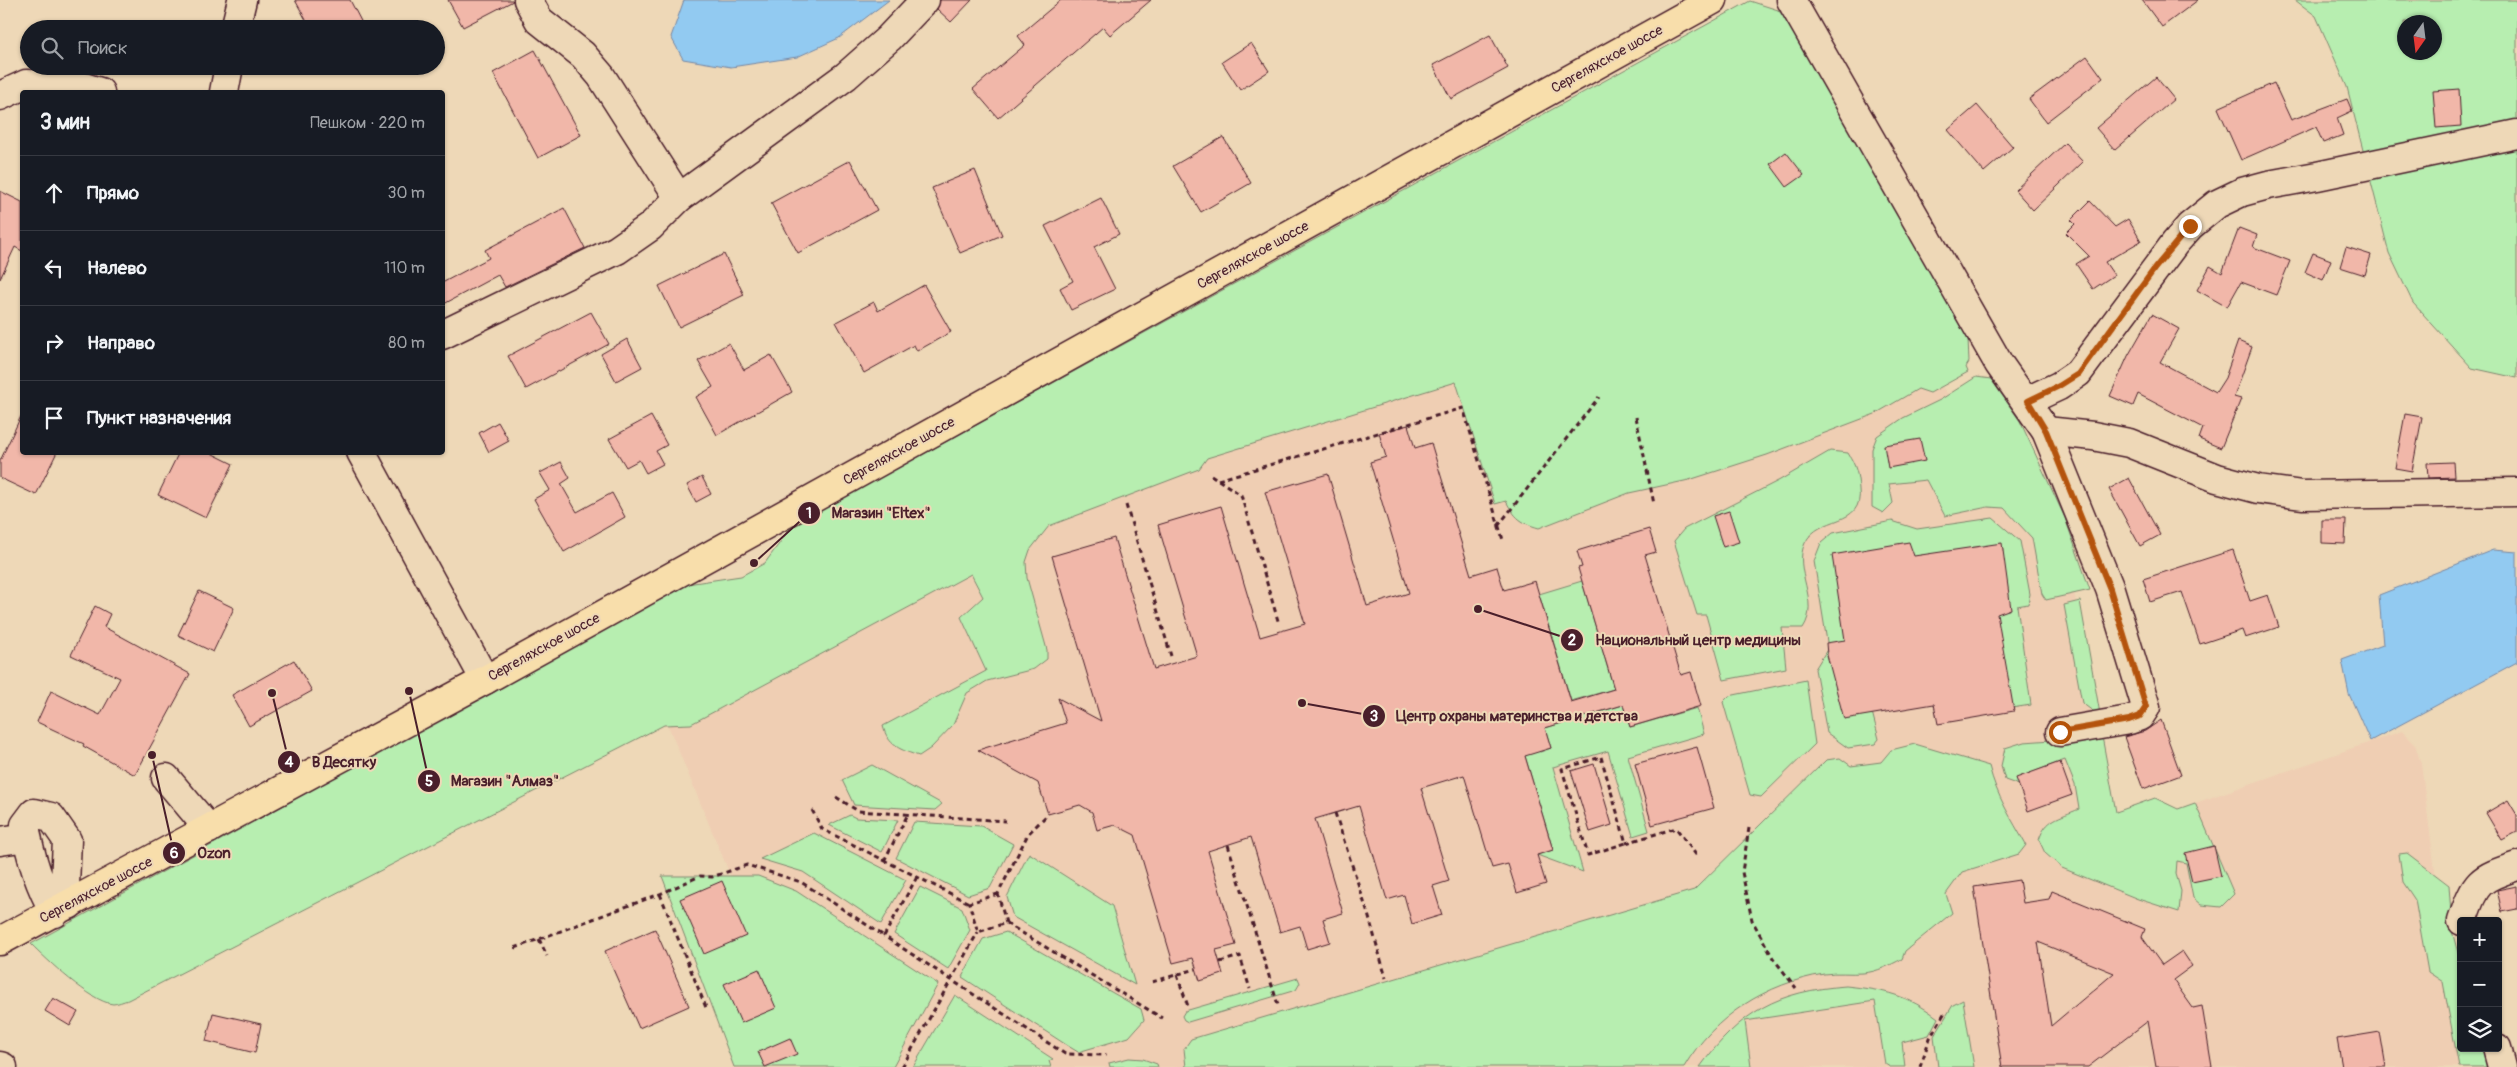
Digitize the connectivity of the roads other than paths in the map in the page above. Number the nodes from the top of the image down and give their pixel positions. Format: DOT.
graph roads {
  1 [pos="242,0"];
  2 [pos="528,0"];
  3 [pos="925,0"];
  4 [pos="1713,0"];
  5 [pos="1791,0"];
  6 [pos="237,20"];
  7 [pos="227,75"];
  8 [pos="94,90"];
  9 [pos="224,90"];
  10 [pos="0,96"];
  11 [pos="2517,134"];
  12 [pos="679,198"];
  13 [pos="445,334"];
  14 [pos="2028,401"];
  15 [pos="2046,431"];
  16 [pos="363,455"];
  17 [pos="2517,492"];
  18 [pos="485,680"];
  19 [pos="2060,732"];
  20 [pos="166,778"];
  21 [pos="209,829"];
  22 [pos="27,837"];
  23 [pos="0,841"];
  24 [pos="2517,866"];
  25 [pos="62,909"];
  26 [pos="2463,917"];
  27 [pos="1,942"];
  28 [pos="2498,1052"];
  29 [pos="2502,1067"];
  1 -- 6 [label="street"];
  2 -- 12 [label="street"];
  3 -- 12 [label="street"];
  4 -- 18 [label="main road, Сергеляхское шоссе"];
  5 -- 14 [label="street"];
  7 -- 9 [label="street"];
  8 -- 10 [label="street"];
  11 -- 14 [label="street"];
  12 -- 13 [label="street"];
  14 -- 15 [label="street"];
  15 -- 17 [label="street"];
  15 -- 19 [label="street"];
  16 -- 18 [label="street"];
  18 -- 21 [label="main road, Сергеляхское шоссе"];
  20 -- 21 [label="street"];
  21 -- 25 [label="main road, Сергеляхское шоссе"];
  22 -- 23 [label="street"];
  22 -- 25 [label="street"];
  22 -- 25 [label="street"];
  24 -- 26 [label="street"];
  25 -- 27 [label="main road, Сергеляхское шоссе"];
  28 -- 29 [label="street"];
}
